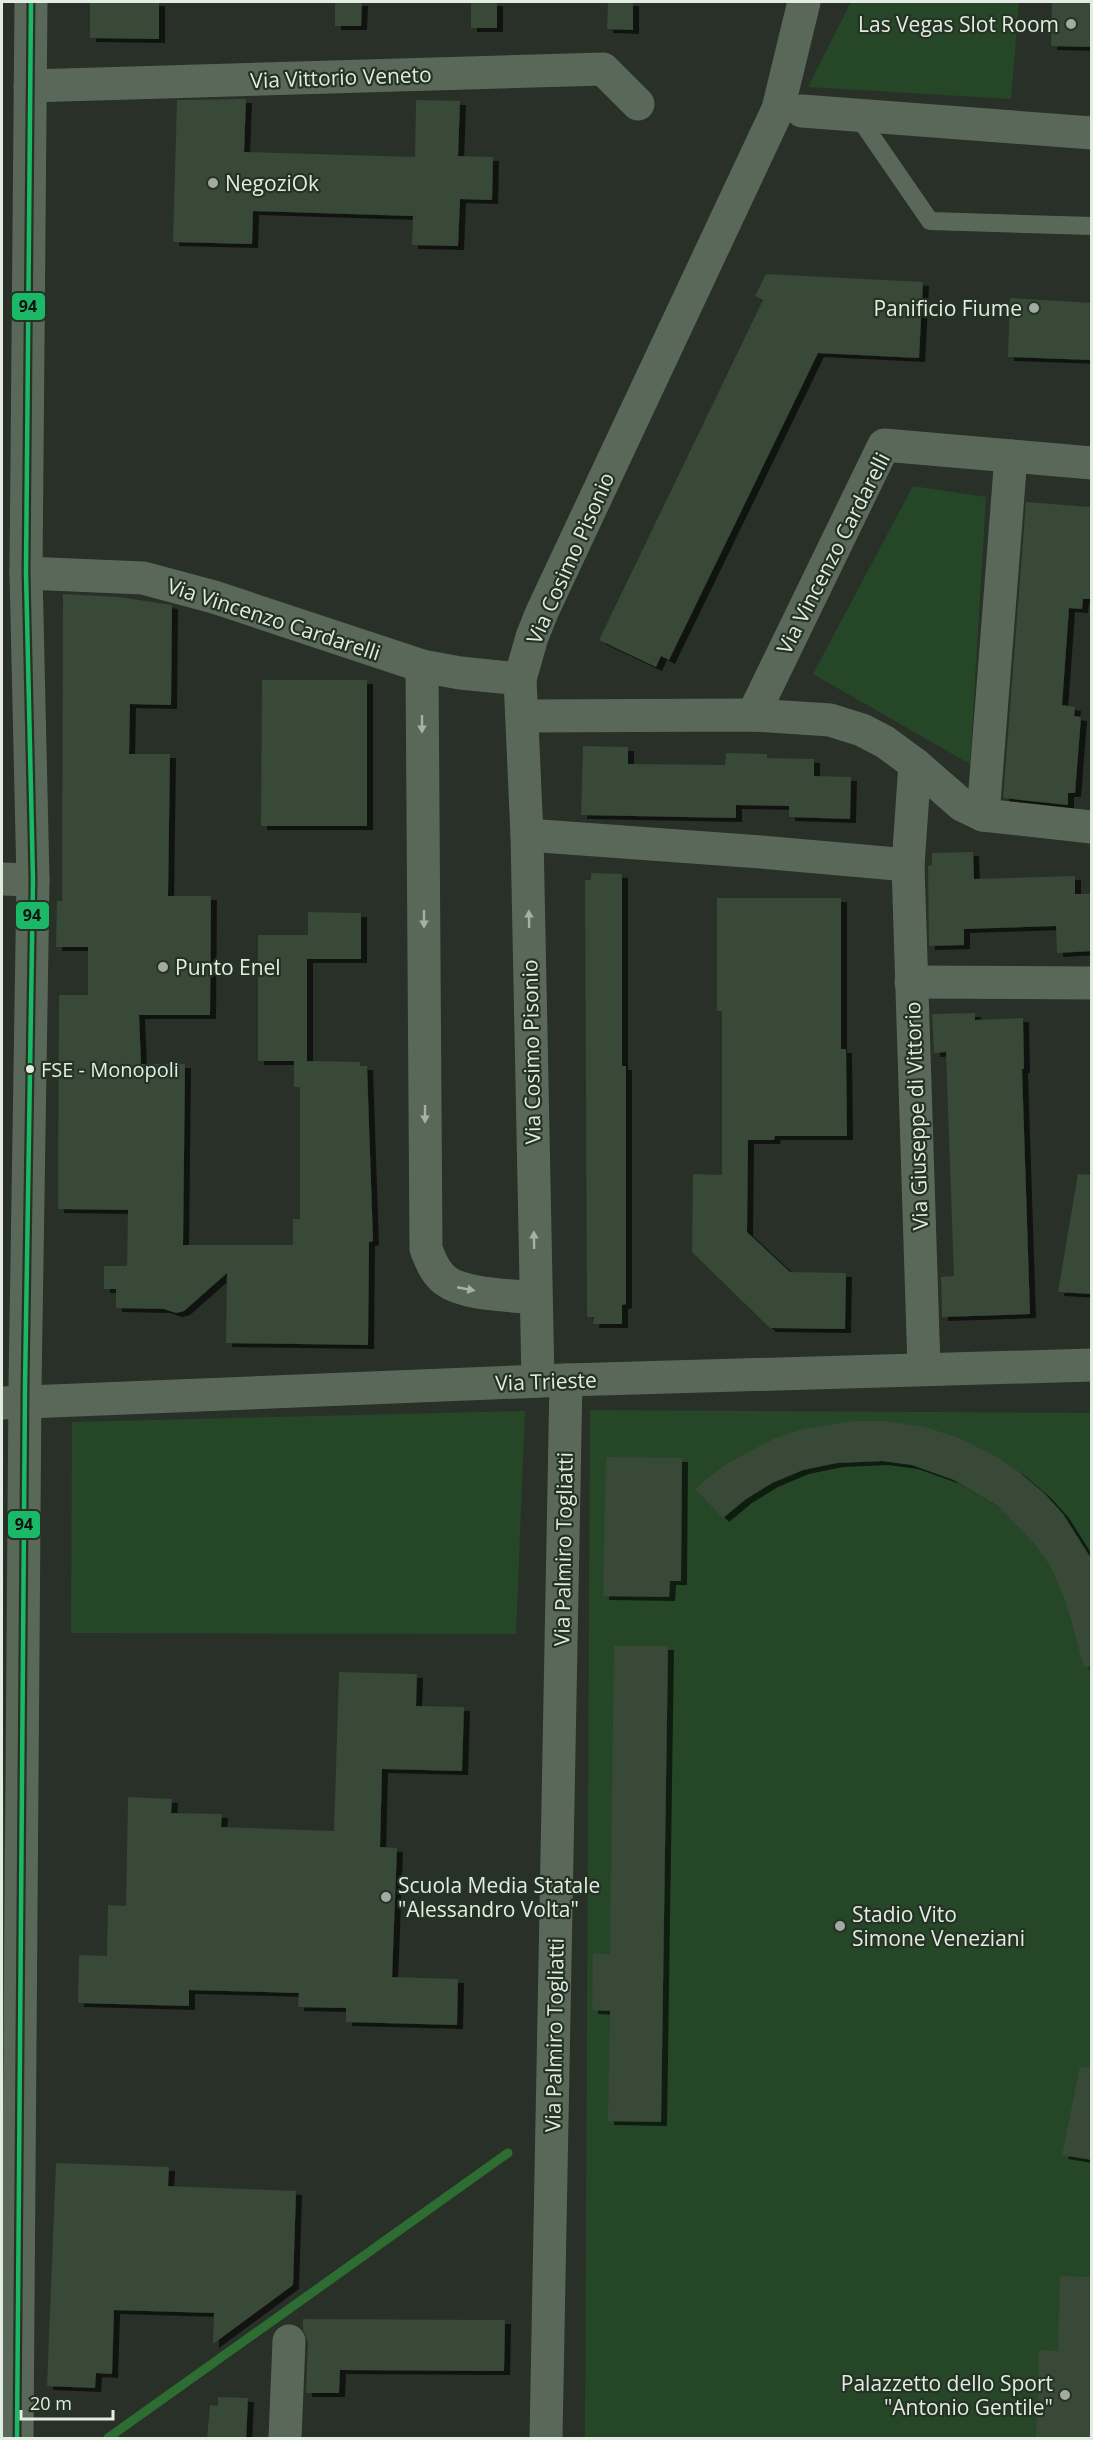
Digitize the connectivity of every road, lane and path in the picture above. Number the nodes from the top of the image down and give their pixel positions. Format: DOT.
graph roads {
  1 [pos="31,2"];
  2 [pos="804,2"];
  3 [pos="30,86"];
  4 [pos="638,104"];
  5 [pos="802,111"];
  6 [pos="857,115"];
  7 [pos="1092,133"];
  8 [pos="1092,226"];
  9 [pos="1011,456"];
  10 [pos="1092,463"];
  11 [pos="26,573"];
  12 [pos="422,666"];
  13 [pos="520,679"];
  14 [pos="522,716"];
  15 [pos="753,716"];
  16 [pos="915,764"];
  17 [pos="983,815"];
  18 [pos="1092,828"];
  19 [pos="527,835"];
  20 [pos="908,865"];
  21 [pos="17,879"];
  22 [pos="911,982"];
  23 [pos="1092,983"];
  24 [pos="535,1298"];
  25 [pos="1092,1365"];
  26 [pos="924,1368"];
  27 [pos="552,1380"];
  28 [pos="13,1403"];
  29 [pos="289,2342"];
  30 [pos="10,2369"];
  31 [pos="17,2439"];
  32 [pos="285,2439"];
  33 [pos="546,2439"];
  1 -- 3 [label="street"];
  2 -- 13 [label="street, Via Cosimo Pisonio"];
  3 -- 4 [label="street, Via Vittorio Veneto"];
  3 -- 11 [label="street"];
  5 -- 6 [label="street"];
  6 -- 7 [label="street"];
  6 -- 8 [label="lane"];
  9 -- 10 [label="street, Via Vincenzo Cardarelli"];
  9 -- 15 [label="street, Via Vincenzo Cardarelli"];
  9 -- 17 [label="street"];
  11 -- 12 [label="street, Via Vincenzo Cardarelli"];
  11 -- 21 [label="street"];
  12 -- 13 [label="street, Via Vincenzo Cardarelli"];
  12 -- 24 [label="street, one-way"];
  13 -- 14 [label="street, Via Cosimo Pisonio"];
  14 -- 15 [label="street"];
  14 -- 19 [label="street, Via Cosimo Pisonio"];
  15 -- 16 [label="street"];
  16 -- 17 [label="street"];
  16 -- 20 [label="street, Via Giuseppe di Vittorio"];
  17 -- 18 [label="street"];
  19 -- 20 [label="street"];
  24 -- 19 [label="street, Via Cosimo Pisonio, one-way"];
  20 -- 22 [label="street, Via Giuseppe di Vittorio"];
  21 -- 28 [label="street"];
  22 -- 23 [label="street"];
  22 -- 26 [label="street, Via Giuseppe di Vittorio"];
  24 -- 27 [label="street, Via Cosimo Pisonio"];
  25 -- 26 [label="street, Via Trieste"];
  26 -- 27 [label="street, Via Trieste"];
  27 -- 28 [label="street, Via Trieste"];
  27 -- 33 [label="street, Via Palmiro Togliatti"];
  28 -- 30 [label="street"];
  29 -- 32 [label="street"];
  30 -- 31 [label="street"];
}
